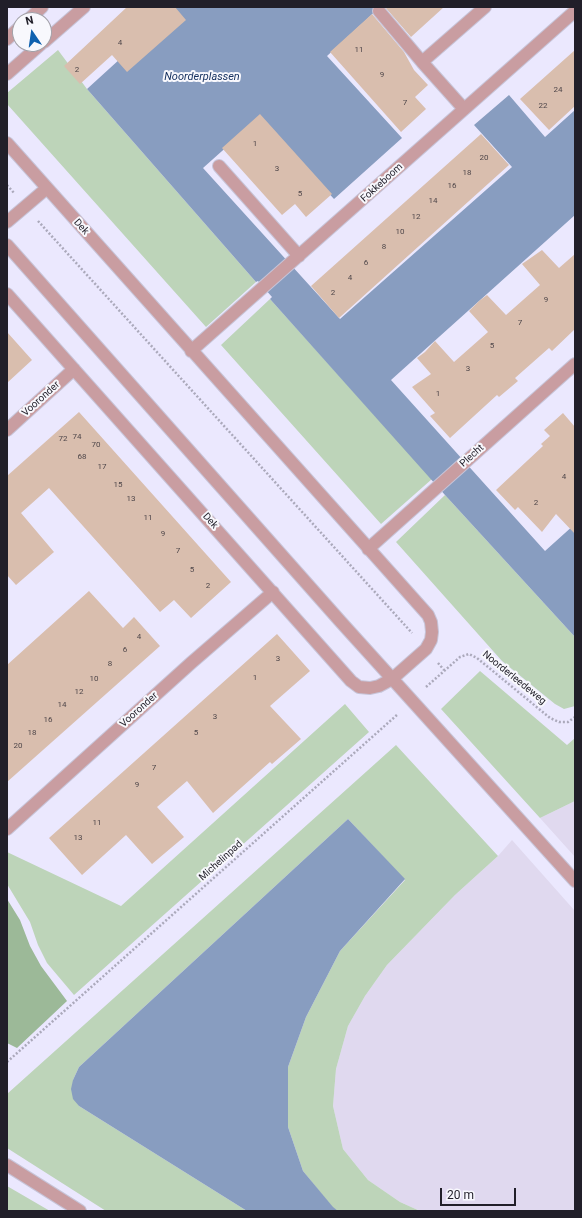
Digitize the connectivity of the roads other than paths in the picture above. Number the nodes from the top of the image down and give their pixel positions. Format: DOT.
graph roads {
  1 [pos="84,7"];
  2 [pos="485,7"];
  3 [pos="379,11"];
  4 [pos="575,11"];
  5 [pos="52,35"];
  6 [pos="32,52"];
  7 [pos="422,62"];
  8 [pos="7,74"];
  9 [pos="464,109"];
  10 [pos="7,143"];
  11 [pos="219,166"];
  12 [pos="47,188"];
  13 [pos="7,222"];
  14 [pos="7,245"];
  15 [pos="295,259"];
  16 [pos="7,294"];
  17 [pos="191,351"];
  18 [pos="575,364"];
  19 [pos="74,369"];
  20 [pos="7,430"];
  21 [pos="368,549"];
  22 [pos="273,592"];
  23 [pos="392,679"];
  24 [pos="7,829"];
  25 [pos="575,881"];
  26 [pos="7,1165"];
  27 [pos="80,1211"];
  1 -- 5 [label="street"];
  2 -- 7 [label="street"];
  3 -- 7 [label="street"];
  4 -- 9 [label="street, Fokkeboom"];
  6 -- 8 [label="street"];
  7 -- 9 [label="street"];
  9 -- 15 [label="street, Fokkeboom"];
  10 -- 12 [label="street, Dek"];
  11 -- 15 [label="street"];
  12 -- 13 [label="street"];
  12 -- 17 [label="street, Dek"];
  14 -- 23 [label="street"];
  15 -- 17 [label="street, Fokkeboom"];
  16 -- 19 [label="street, Dek"];
  17 -- 21 [label="street, Dek"];
  18 -- 21 [label="street, Plecht"];
  19 -- 20 [label="street, Vooronder"];
  19 -- 22 [label="street, Dek"];
  21 -- 23 [label="street, Dek"];
  22 -- 23 [label="street, Dek"];
  22 -- 24 [label="street, Vooronder"];
  23 -- 25 [label="street"];
  26 -- 27 [label="street"];
}
